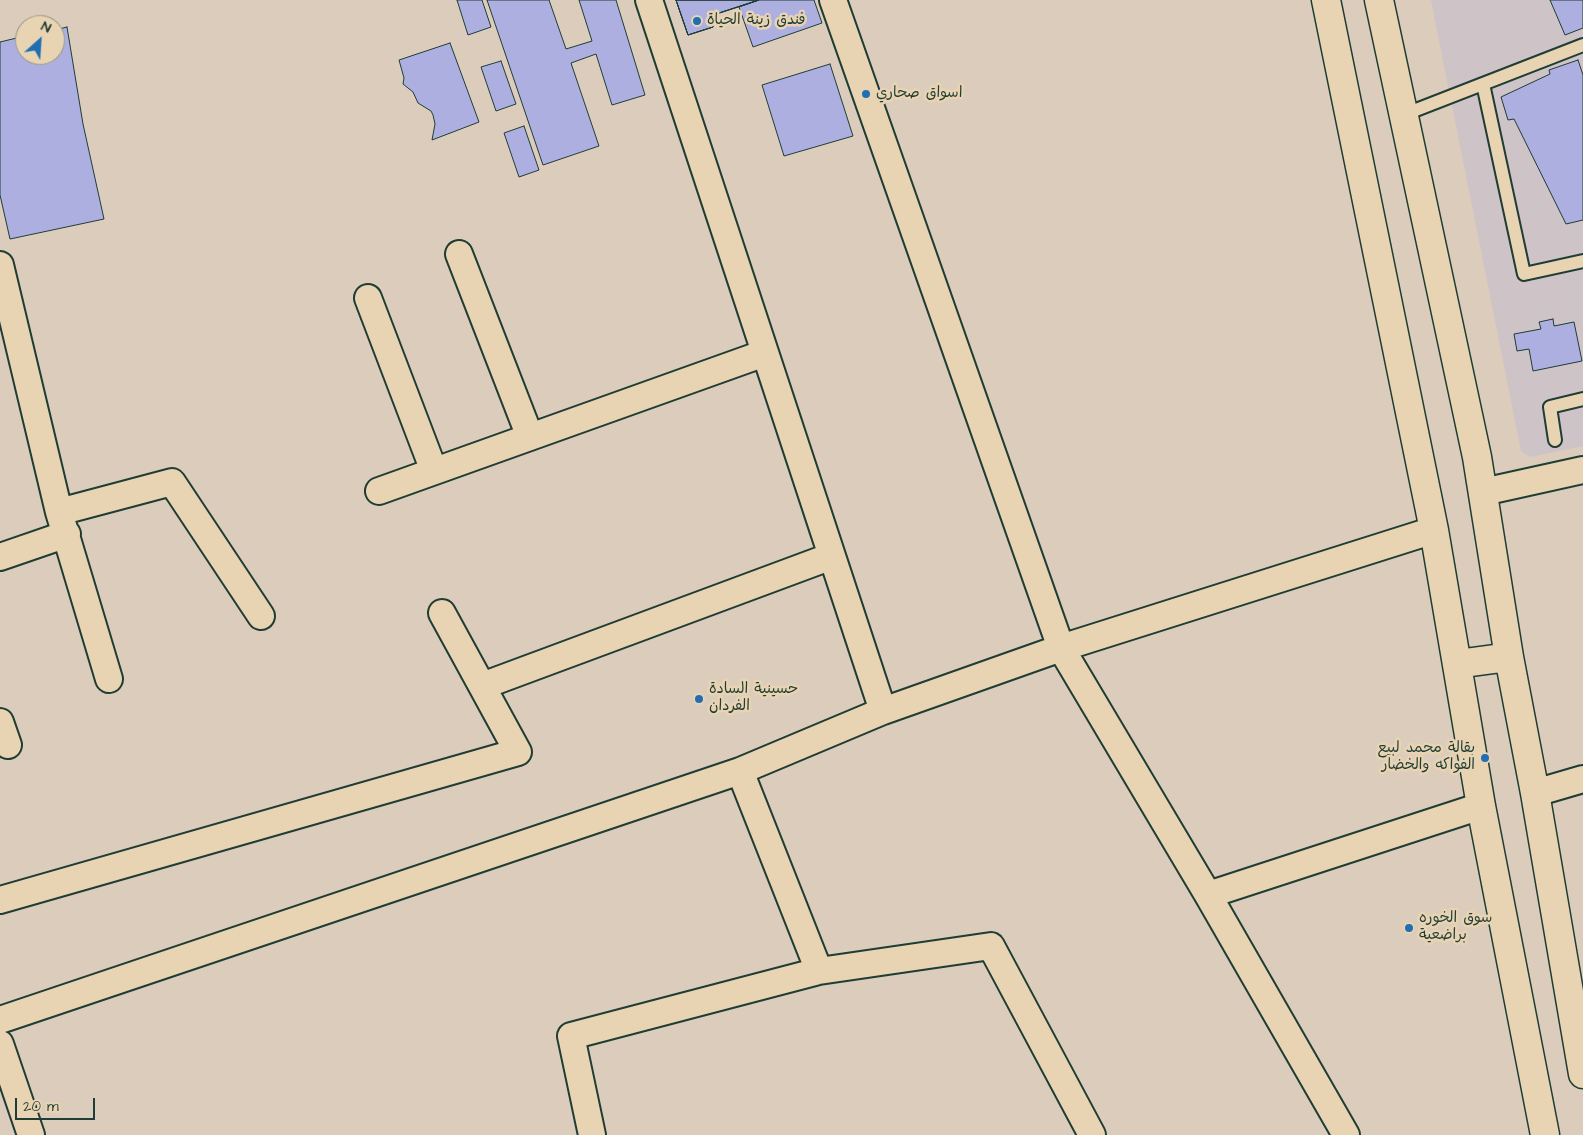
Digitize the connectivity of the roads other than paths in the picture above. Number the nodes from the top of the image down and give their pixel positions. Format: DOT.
graph roads {
  1 [pos="649,0"];
  2 [pos="833,0"];
  3 [pos="1326,0"];
  4 [pos="1379,0"];
  5 [pos="1583,45"];
  6 [pos="1483,84"];
  7 [pos="1404,115"];
  8 [pos="459,254"];
  9 [pos="1583,261"];
  10 [pos="0,265"];
  11 [pos="368,298"];
  12 [pos="764,353"];
  13 [pos="1583,400"];
  14 [pos="530,437"];
  15 [pos="1556,440"];
  16 [pos="1583,470"];
  17 [pos="434,471"];
  18 [pos="379,491"];
  19 [pos="1483,492"];
  20 [pos="63,523"];
  21 [pos="1434,530"];
  22 [pos="832,556"];
  23 [pos="0,557"];
  24 [pos="442,613"];
  25 [pos="261,616"];
  26 [pos="1062,648"];
  27 [pos="1509,657"];
  28 [pos="1457,664"];
  29 [pos="109,679"];
  30 [pos="482,686"];
  31 [pos="883,712"];
  32 [pos="740,771"];
  33 [pos="1583,779"];
  34 [pos="1535,793"];
  35 [pos="1481,806"];
  36 [pos="1208,895"];
  37 [pos="0,900"];
  38 [pos="819,971"];
  39 [pos="0,1020"];
  40 [pos="0,1044"];
  41 [pos="1583,1074"];
  42 [pos="30,1135"];
  43 [pos="592,1135"];
  44 [pos="1092,1135"];
  45 [pos="1346,1135"];
  46 [pos="1545,1135"];
  1 -- 12 [label="street"];
  2 -- 26 [label="street"];
  3 -- 21 [label="main road"];
  4 -- 7 [label="main road"];
  5 -- 6 [label="lane"];
  6 -- 7 [label="lane"];
  6 -- 9 [label="lane"];
  7 -- 19 [label="main road"];
  8 -- 14 [label="street"];
  10 -- 20 [label="street"];
  11 -- 17 [label="street"];
  12 -- 14 [label="street"];
  12 -- 22 [label="street"];
  13 -- 15 [label="lane"];
  14 -- 17 [label="street"];
  16 -- 19 [label="street"];
  17 -- 18 [label="street"];
  19 -- 27 [label="main road"];
  20 -- 23 [label="street"];
  20 -- 25 [label="street"];
  20 -- 29 [label="street"];
  21 -- 26 [label="street"];
  21 -- 28 [label="main road"];
  22 -- 30 [label="street"];
  22 -- 31 [label="street"];
  24 -- 30 [label="street"];
  26 -- 31 [label="street"];
  26 -- 36 [label="street"];
  27 -- 28 [label="main road"];
  27 -- 34 [label="main road"];
  28 -- 35 [label="main road"];
  30 -- 37 [label="street"];
  31 -- 32 [label="street"];
  32 -- 38 [label="street"];
  32 -- 39 [label="street"];
  33 -- 34 [label="street"];
  34 -- 41 [label="main road"];
  35 -- 36 [label="street"];
  35 -- 46 [label="main road"];
  36 -- 45 [label="street"];
  38 -- 43 [label="street"];
  38 -- 44 [label="street"];
  40 -- 42 [label="street"];
}
